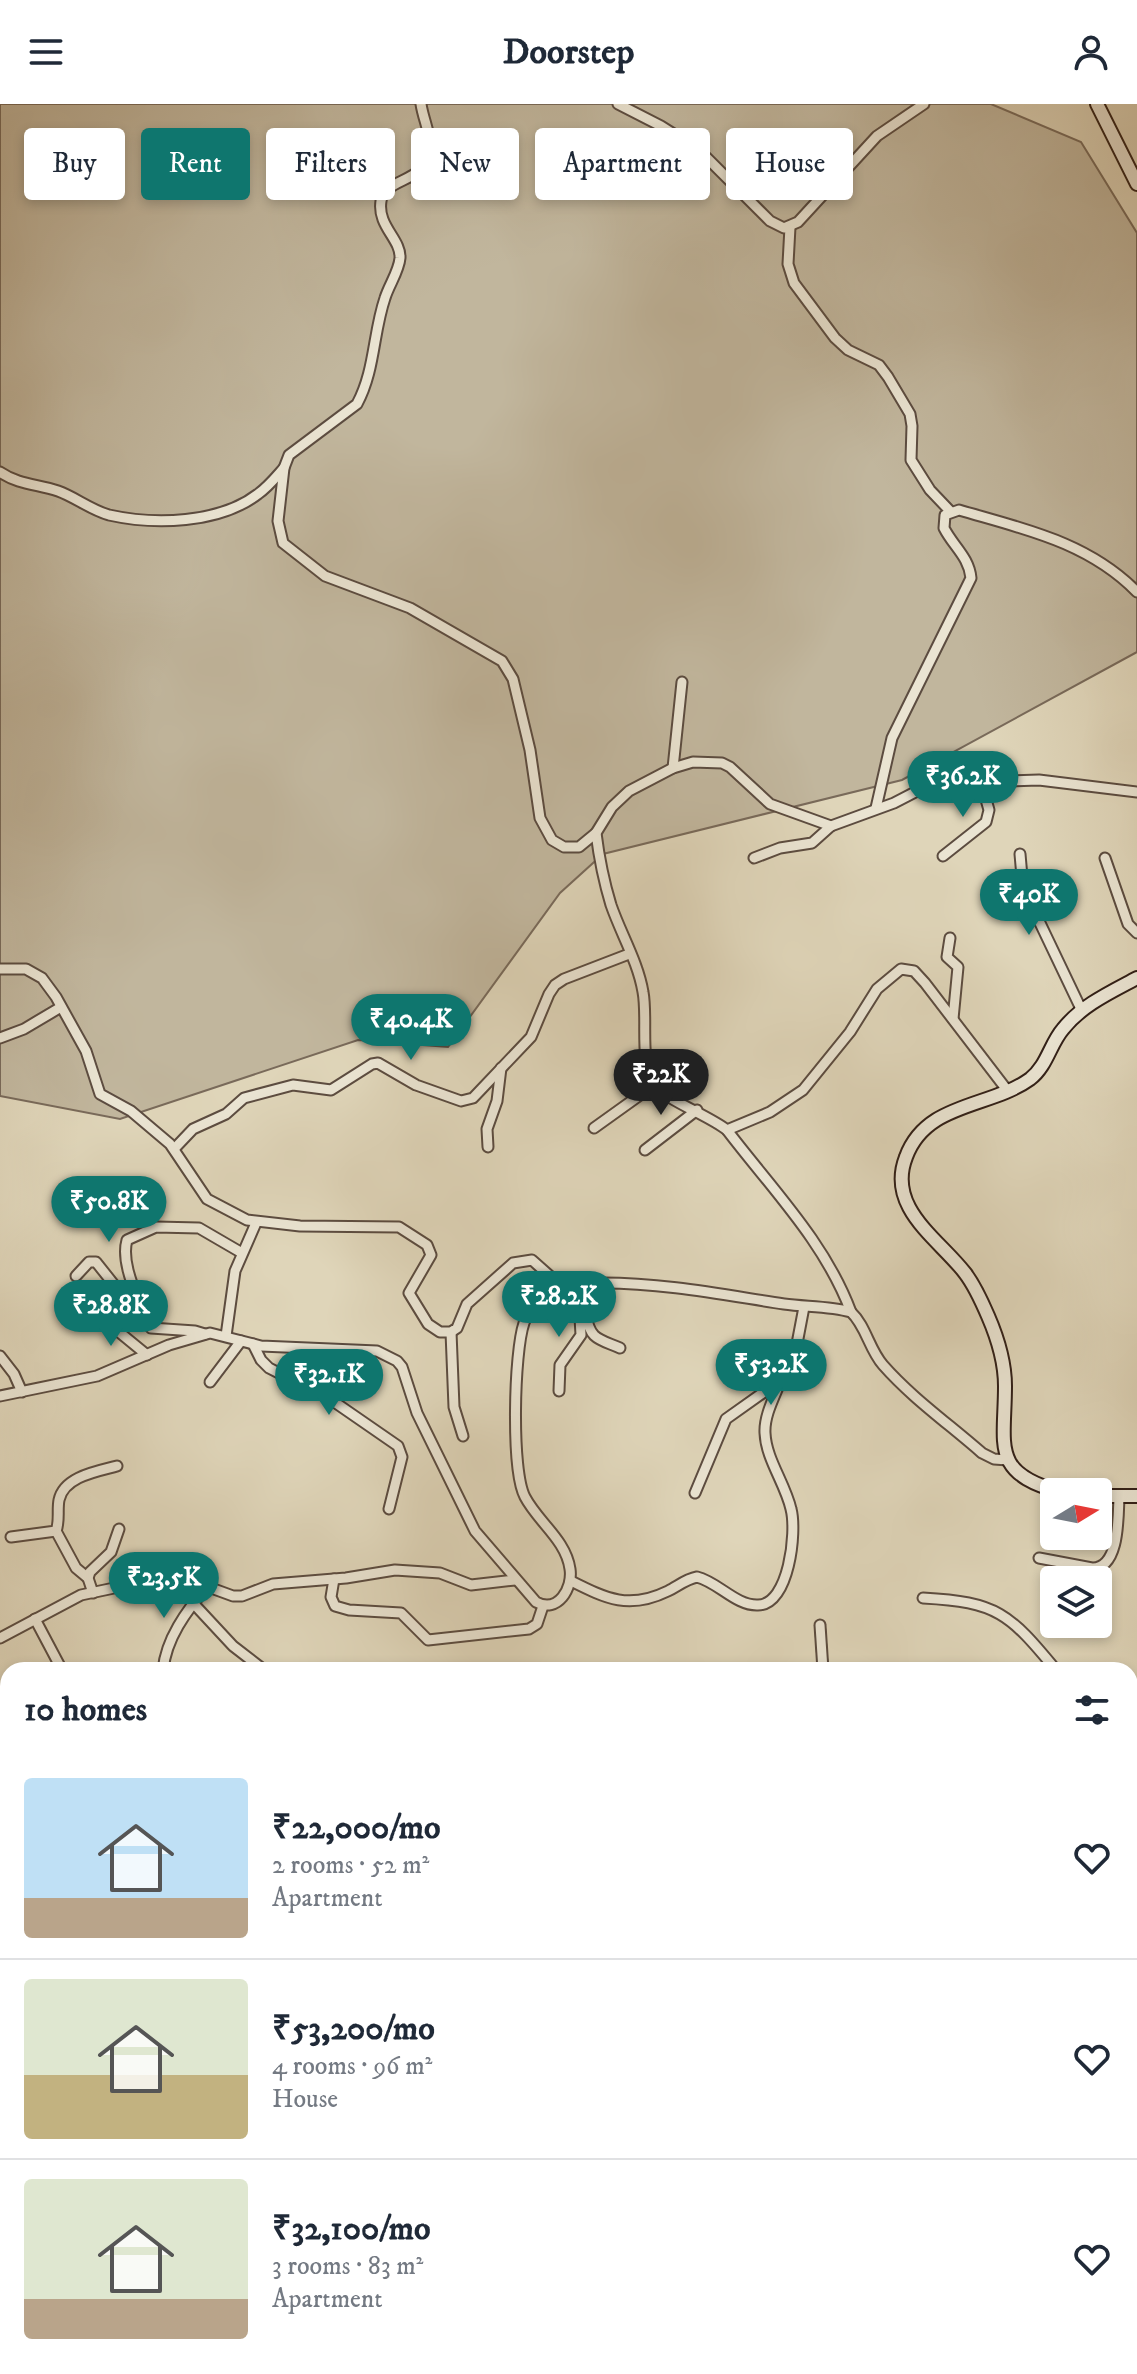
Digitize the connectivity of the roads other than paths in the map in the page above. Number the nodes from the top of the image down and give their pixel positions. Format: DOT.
graph roads {
  1 [pos="421,104"];
  2 [pos="618,104"];
  3 [pos="924,104"];
  4 [pos="1097,104"];
  5 [pos="1137,184"];
  6 [pos="790,227"];
  7 [pos="284,468"];
  8 [pos="0,472"];
  9 [pos="950,511"];
  10 [pos="1137,591"];
  11 [pos="682,682"];
  12 [pos="673,768"];
  13 [pos="981,782"];
  14 [pos="1137,792"];
  15 [pos="876,808"];
  16 [pos="831,826"];
  17 [pos="596,833"];
  18 [pos="1020,854"];
  19 [pos="943,856"];
  20 [pos="754,858"];
  21 [pos="1105,858"];
  22 [pos="1137,933"];
  23 [pos="950,938"];
  24 [pos="629,954"];
  25 [pos="0,969"];
  26 [pos="1137,978"];
  27 [pos="61,1007"];
  28 [pos="1082,1011"];
  29 [pos="953,1019"];
  30 [pos="0,1038"];
  31 [pos="501,1068"];
  32 [pos="654,1085"];
  33 [pos="1007,1090"];
  34 [pos="697,1110"];
  35 [pos="594,1128"];
  36 [pos="727,1130"];
  37 [pos="488,1147"];
  38 [pos="174,1149"];
  39 [pos="645,1150"];
  40 [pos="256,1223"];
  41 [pos="242,1253"];
  42 [pos="76,1276"];
  43 [pos="578,1283"];
  44 [pos="560,1285"];
  45 [pos="141,1306"];
  46 [pos="580,1306"];
  47 [pos="804,1307"];
  48 [pos="851,1312"];
  49 [pos="97,1314"];
  50 [pos="451,1332"];
  51 [pos="206,1335"];
  52 [pos="226,1336"];
  53 [pos="241,1341"];
  54 [pos="253,1344"];
  55 [pos="620,1348"];
  56 [pos="147,1355"];
  57 [pos="0,1356"];
  58 [pos="781,1380"];
  59 [pos="210,1382"];
  60 [pos="559,1391"];
  61 [pos="22,1392"];
  62 [pos="0,1396"];
  63 [pos="463,1436"];
  64 [pos="1008,1460"];
  65 [pos="117,1466"];
  66 [pos="1040,1485"];
  67 [pos="695,1493"];
  68 [pos="1112,1496"];
  69 [pos="1119,1496"];
  70 [pos="1137,1496"];
  71 [pos="389,1509"];
  72 [pos="119,1529"];
  73 [pos="56,1531"];
  74 [pos="11,1537"];
  75 [pos="1039,1558"];
  76 [pos="88,1578"];
  77 [pos="334,1579"];
  78 [pos="515,1580"];
  79 [pos="571,1581"];
  80 [pos="207,1587"];
  81 [pos="93,1593"];
  82 [pos="923,1598"];
  83 [pos="193,1603"];
  84 [pos="543,1606"];
  85 [pos="35,1619"];
  86 [pos="820,1625"];
  87 [pos="0,1638"];
  88 [pos="58,1662"];
  89 [pos="164,1662"];
  90 [pos="254,1662"];
  91 [pos="822,1662"];
  92 [pos="1048,1662"];
  1 -- 7 [label="street"];
  2 -- 6 [label="street"];
  3 -- 6 [label="street"];
  4 -- 5 [label="main road"];
  6 -- 9 [label="street"];
  7 -- 8 [label="street"];
  7 -- 17 [label="street"];
  9 -- 10 [label="street"];
  9 -- 15 [label="street"];
  11 -- 12 [label="street"];
  12 -- 16 [label="street"];
  12 -- 17 [label="street"];
  13 -- 14 [label="street"];
  13 -- 15 [label="street"];
  13 -- 19 [label="street"];
  15 -- 16 [label="street"];
  16 -- 20 [label="street"];
  17 -- 24 [label="street"];
  18 -- 28 [label="street"];
  21 -- 22 [label="street"];
  23 -- 29 [label="street"];
  24 -- 31 [label="street"];
  24 -- 32 [label="street"];
  25 -- 27 [label="street"];
  26 -- 28 [label="main road"];
  27 -- 30 [label="street"];
  27 -- 38 [label="street"];
  28 -- 33 [label="main road"];
  29 -- 33 [label="street"];
  29 -- 36 [label="street"];
  31 -- 37 [label="street"];
  31 -- 38 [label="street"];
  32 -- 34 [label="street"];
  32 -- 35 [label="street"];
  33 -- 64 [label="main road"];
  34 -- 36 [label="street"];
  34 -- 39 [label="street"];
  36 -- 48 [label="street"];
  38 -- 40 [label="street"];
  40 -- 41 [label="street"];
  40 -- 50 [label="street"];
  41 -- 45 [label="street"];
  41 -- 52 [label="street"];
  42 -- 45 [label="street"];
  43 -- 44 [label="street"];
  43 -- 46 [label="street"];
  43 -- 47 [label="street"];
  44 -- 50 [label="street"];
  44 -- 79 [label="street"];
  45 -- 51 [label="street"];
  46 -- 55 [label="street"];
  46 -- 60 [label="street"];
  47 -- 48 [label="street"];
  47 -- 58 [label="street"];
  48 -- 64 [label="street"];
  49 -- 56 [label="street"];
  50 -- 63 [label="street"];
  51 -- 52 [label="street"];
  51 -- 56 [label="street"];
  52 -- 53 [label="street"];
  53 -- 54 [label="street"];
  53 -- 59 [label="street"];
  54 -- 71 [label="street"];
  54 -- 78 [label="street"];
  56 -- 61 [label="street"];
  57 -- 61 [label="street"];
  58 -- 67 [label="street"];
  58 -- 79 [label="street"];
  61 -- 62 [label="street"];
  64 -- 66 [label="main road"];
  65 -- 73 [label="street"];
  68 -- 69 [label="main road"];
  69 -- 70 [label="main road"];
  69 -- 75 [label="street"];
  72 -- 76 [label="street"];
  73 -- 74 [label="street"];
  73 -- 76 [label="street"];
  76 -- 81 [label="street"];
  77 -- 78 [label="street"];
  77 -- 80 [label="street"];
  77 -- 84 [label="street"];
  78 -- 84 [label="street"];
  79 -- 84 [label="street"];
  80 -- 81 [label="street"];
  80 -- 83 [label="street"];
  81 -- 85 [label="street"];
  82 -- 92 [label="street"];
  83 -- 89 [label="street"];
  83 -- 90 [label="street"];
  85 -- 87 [label="street"];
  85 -- 88 [label="street"];
  86 -- 91 [label="street"];
}
